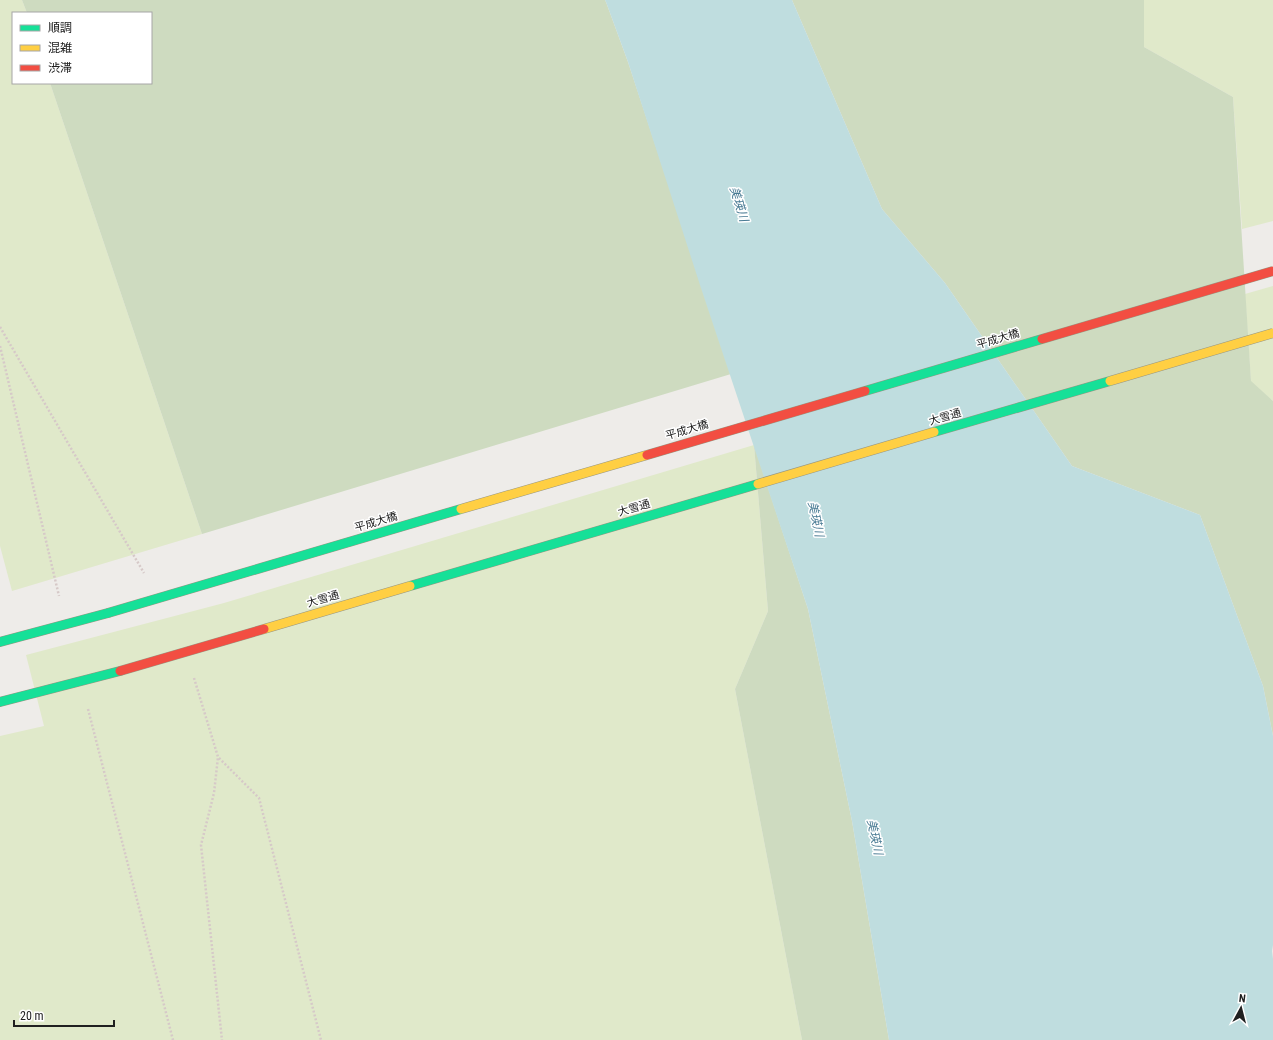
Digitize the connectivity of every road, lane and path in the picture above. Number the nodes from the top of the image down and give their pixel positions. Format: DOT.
graph roads {
  1 [pos="1273,271"];
  2 [pos="1273,333"];
  3 [pos="0,346"];
  4 [pos="66,623"];
  5 [pos="0,642"];
  6 [pos="81,682"];
  7 [pos="0,702"];
  8 [pos="218,757"];
  9 [pos="173,1040"];
  10 [pos="322,1040"];
  1 -- 4 [label="street, 平成大橋, bridge"];
  2 -- 6 [label="street, 大雪通, bridge"];
  3 -- 4 [label="path"];
  4 -- 5 [label="street"];
  6 -- 7 [label="street, 大雪通"];
  6 -- 9 [label="path"];
  8 -- 10 [label="path"];
}
